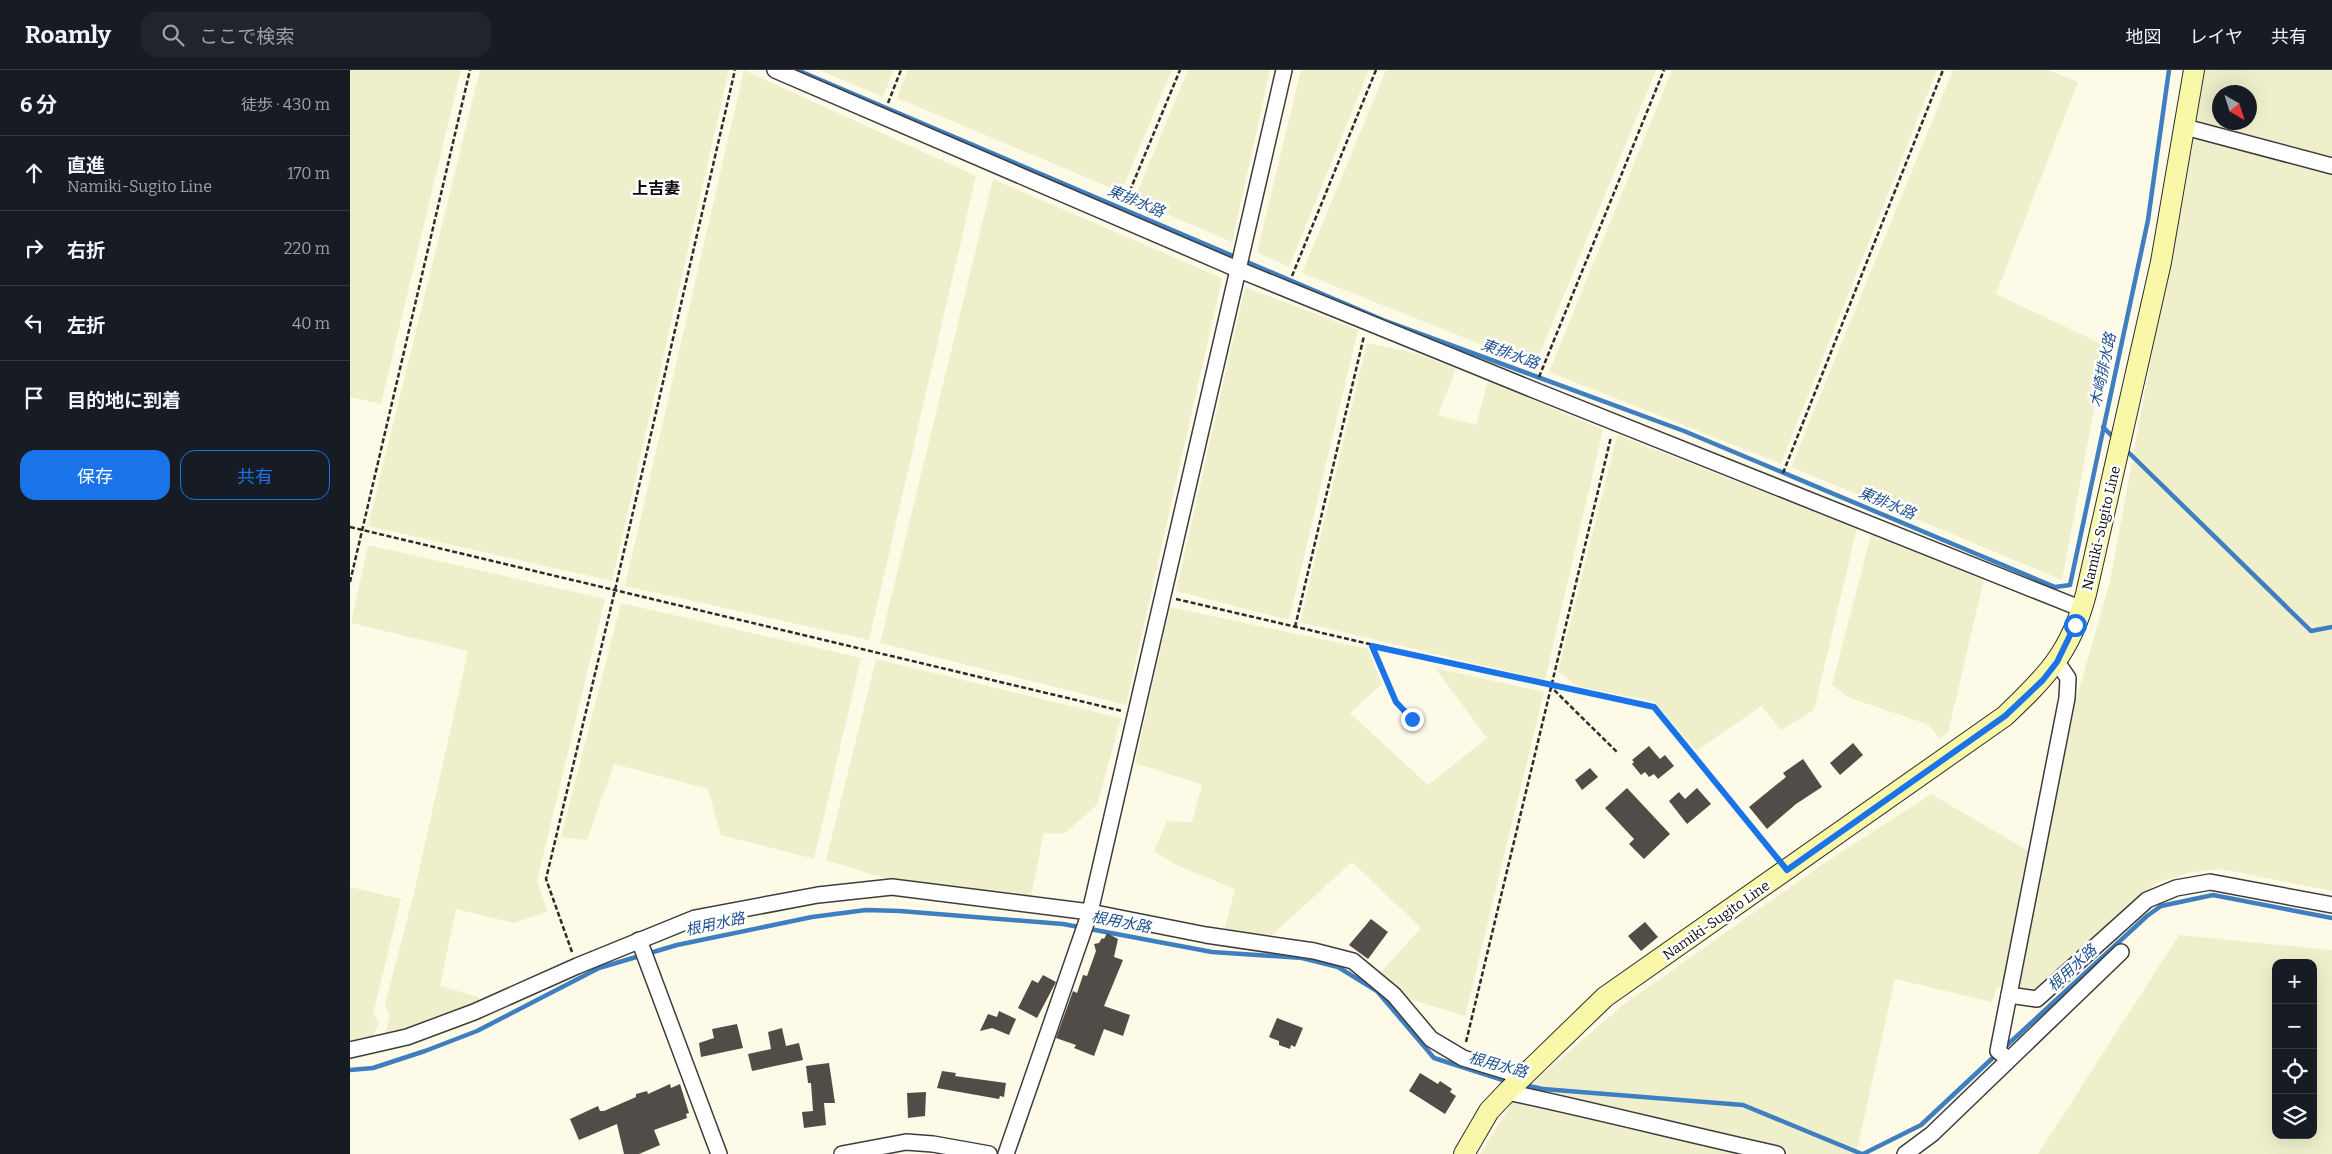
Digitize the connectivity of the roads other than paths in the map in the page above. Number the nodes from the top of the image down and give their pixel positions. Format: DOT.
graph roads {
  1 [pos="774,70"];
  2 [pos="1284,70"];
  3 [pos="2194,70"];
  4 [pos="2185,127"];
  5 [pos="2332,166"];
  6 [pos="1237,269"];
  7 [pos="2082,609"];
  8 [pos="2057,662"];
  9 [pos="2332,904"];
  10 [pos="1090,912"];
  11 [pos="639,940"];
  12 [pos="2121,952"];
  13 [pos="2009,995"];
  14 [pos="350,1050"];
  15 [pos="2003,1055"];
  16 [pos="1522,1076"];
  17 [pos="1507,1092"];
  18 [pos="719,1154"];
  19 [pos="842,1154"];
  20 [pos="989,1154"];
  21 [pos="1006,1154"];
  22 [pos="1464,1154"];
  23 [pos="1777,1154"];
  24 [pos="1906,1154"];
  1 -- 6 [label="street"];
  2 -- 6 [label="street"];
  3 -- 4 [label="main road, Namiki-Sugito Line"];
  4 -- 5 [label="street"];
  4 -- 7 [label="main road, Namiki-Sugito Line"];
  6 -- 7 [label="street"];
  6 -- 10 [label="street"];
  7 -- 8 [label="main road, Namiki-Sugito Line"];
  8 -- 13 [label="street"];
  8 -- 16 [label="main road, Namiki-Sugito Line"];
  9 -- 13 [label="street"];
  10 -- 11 [label="street"];
  10 -- 16 [label="street"];
  10 -- 21 [label="street"];
  11 -- 14 [label="street"];
  11 -- 18 [label="street"];
  12 -- 15 [label="street"];
  13 -- 15 [label="street"];
  15 -- 24 [label="street"];
  16 -- 17 [label="main road, Namiki-Sugito Line"];
  17 -- 22 [label="main road, Namiki-Sugito Line"];
  17 -- 23 [label="street"];
  19 -- 20 [label="street"];
}
